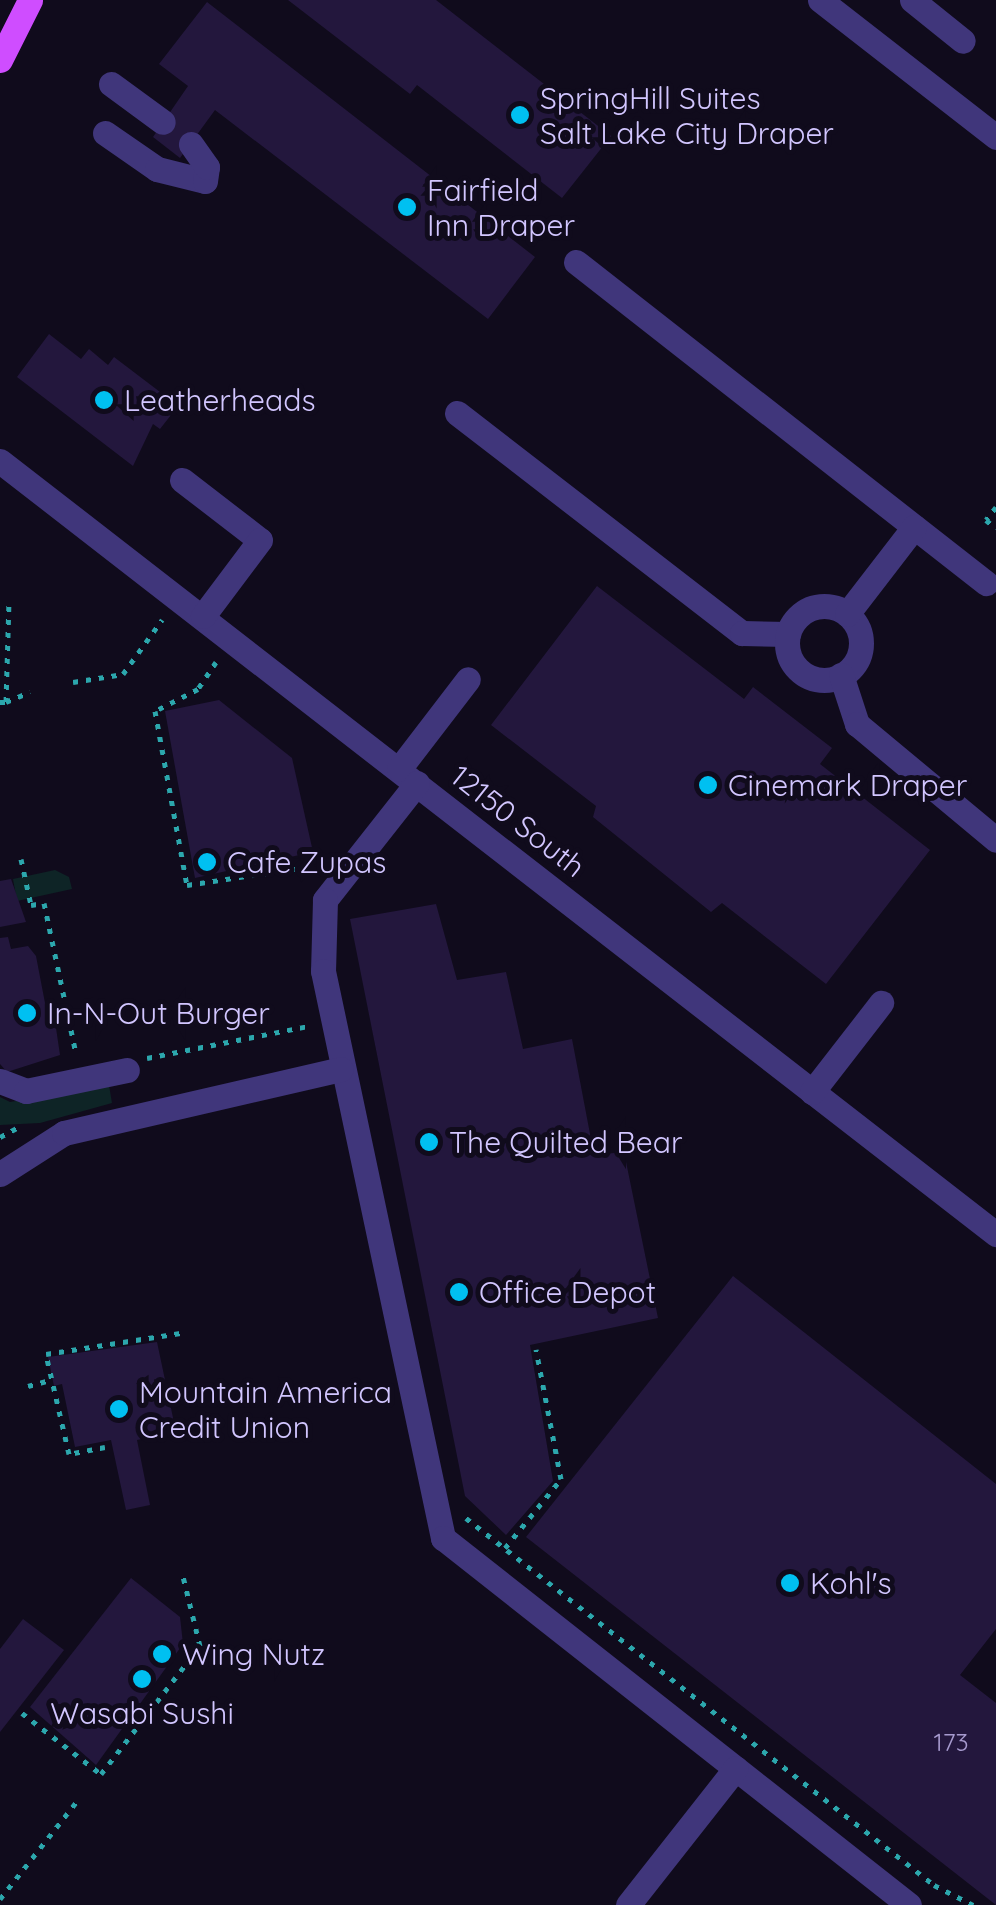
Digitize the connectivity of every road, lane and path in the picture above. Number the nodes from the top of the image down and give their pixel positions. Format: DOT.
graph roads {
  1 [pos="30,0"];
  2 [pos="820,0"];
  3 [pos="912,0"];
  4 [pos="963,41"];
  5 [pos="0,60"];
  6 [pos="112,84"];
  7 [pos="163,122"];
  8 [pos="105,134"];
  9 [pos="996,137"];
  10 [pos="190,144"];
  11 [pos="576,262"];
  12 [pos="457,414"];
  13 [pos="0,460"];
  14 [pos="182,480"];
  15 [pos="996,507"];
  16 [pos="914,527"];
  17 [pos="996,528"];
  18 [pos="986,583"];
  19 [pos="9,600"];
  20 [pos="847,614"];
  21 [pos="203,616"];
  22 [pos="162,620"];
  23 [pos="788,634"];
  24 [pos="216,662"];
  25 [pos="841,676"];
  26 [pos="468,679"];
  27 [pos="73,682"];
  28 [pos="30,692"];
  29 [pos="3,702"];
  30 [pos="408,776"];
  31 [pos="996,840"];
  32 [pos="21,858"];
  33 [pos="312,866"];
  34 [pos="882,1003"];
  35 [pos="315,1025"];
  36 [pos="136,1064"];
  37 [pos="79,1065"];
  38 [pos="341,1070"];
  39 [pos="0,1081"];
  40 [pos="812,1092"];
  41 [pos="0,1174"];
  42 [pos="996,1234"];
  43 [pos="180,1333"];
  44 [pos="536,1349"];
  45 [pos="50,1380"];
  46 [pos="28,1386"];
  47 [pos="105,1447"];
  48 [pos="463,1516"];
  49 [pos="505,1548"];
  50 [pos="182,1572"];
  51 [pos="22,1713"];
  52 [pos="736,1768"];
  53 [pos="77,1801"];
  54 [pos="0,1899"];
  55 [pos="628,1905"];
  56 [pos="909,1905"];
  57 [pos="973,1905"];
  1 -- 5 [label="main road"];
  2 -- 9 [label="street"];
  3 -- 4 [label="street"];
  6 -- 7 [label="street"];
  8 -- 10 [label="street"];
  11 -- 16 [label="street"];
  12 -- 23 [label="street"];
  13 -- 21 [label="street, 12150 South"];
  14 -- 21 [label="street"];
  15 -- 17 [label="path"];
  16 -- 18 [label="street"];
  16 -- 20 [label="street"];
  19 -- 29 [label="path"];
  20 -- 23 [label="street"];
  20 -- 25 [label="street"];
  21 -- 30 [label="street, 12150 South"];
  22 -- 27 [label="path"];
  23 -- 25 [label="street"];
  24 -- 33 [label="path"];
  25 -- 31 [label="street"];
  26 -- 30 [label="street"];
  28 -- 29 [label="path"];
  30 -- 38 [label="street"];
  30 -- 40 [label="street, 12150 South"];
  32 -- 37 [label="path"];
  34 -- 40 [label="street"];
  35 -- 36 [label="path"];
  36 -- 39 [label="street"];
  38 -- 41 [label="street"];
  38 -- 52 [label="street"];
  40 -- 42 [label="street, 12150 South"];
  43 -- 45 [label="path"];
  44 -- 49 [label="path"];
  45 -- 46 [label="path"];
  45 -- 47 [label="path"];
  48 -- 49 [label="path"];
  49 -- 57 [label="path"];
  50 -- 51 [label="path"];
  52 -- 55 [label="street"];
  52 -- 56 [label="street"];
  53 -- 54 [label="path"];
}
